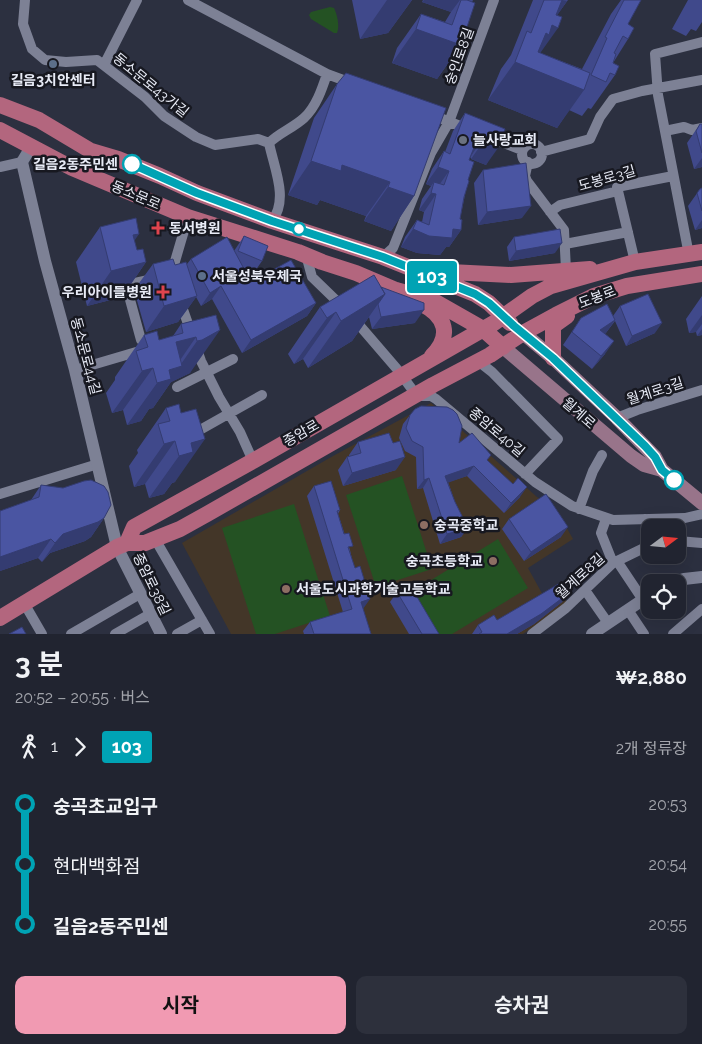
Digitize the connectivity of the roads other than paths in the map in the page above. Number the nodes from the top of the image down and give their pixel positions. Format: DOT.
graph roads {
  1 [pos="25,0"];
  2 [pos="137,0"];
  3 [pos="188,0"];
  4 [pos="494,0"];
  5 [pos="702,42"];
  6 [pos="101,62"];
  7 [pos="327,74"];
  8 [pos="702,80"];
  9 [pos="362,87"];
  10 [pos="657,89"];
  11 [pos="0,106"];
  12 [pos="423,112"];
  13 [pos="449,122"];
  14 [pos="702,128"];
  15 [pos="0,130"];
  16 [pos="665,131"];
  17 [pos="268,144"];
  18 [pos="31,146"];
  19 [pos="522,150"];
  20 [pos="542,152"];
  21 [pos="22,162"];
  22 [pos="528,162"];
  23 [pos="0,166"];
  24 [pos="673,176"];
  25 [pos="618,191"];
  26 [pos="550,212"];
  27 [pos="188,216"];
  28 [pos="272,221"];
  29 [pos="628,232"];
  30 [pos="565,244"];
  31 [pos="696,254"];
  32 [pos="306,255"];
  33 [pos="383,257"];
  34 [pos="634,262"];
  35 [pos="614,267"];
  36 [pos="414,270"];
  37 [pos="566,270"];
  38 [pos="702,274"];
  39 [pos="174,283"];
  40 [pos="627,286"];
  41 [pos="396,290"];
  42 [pos="504,316"];
  43 [pos="483,329"];
  44 [pos="523,333"];
  45 [pos="141,340"];
  46 [pos="156,347"];
  47 [pos="503,347"];
  48 [pos="553,358"];
  49 [pos="233,359"];
  50 [pos="430,359"];
  51 [pos="478,362"];
  52 [pos="75,370"];
  53 [pos="207,372"];
  54 [pos="402,376"];
  55 [pos="177,387"];
  56 [pos="702,390"];
  57 [pos="262,395"];
  58 [pos="417,396"];
  59 [pos="229,414"];
  60 [pos="617,418"];
  61 [pos="191,435"];
  62 [pos="602,454"];
  63 [pos="253,461"];
  64 [pos="98,464"];
  65 [pos="662,470"];
  66 [pos="525,474"];
  67 [pos="0,494"];
  68 [pos="702,503"];
  69 [pos="579,509"];
  70 [pos="702,514"];
  71 [pos="606,519"];
  72 [pos="641,519"];
  73 [pos="645,519"];
  74 [pos="155,539"];
  75 [pos="686,542"];
  76 [pos="702,543"];
  77 [pos="122,545"];
  78 [pos="641,549"];
  79 [pos="615,562"];
  80 [pos="702,577"];
  81 [pos="686,579"];
  82 [pos="585,590"];
  83 [pos="641,592"];
  84 [pos="140,594"];
  85 [pos="641,601"];
  86 [pos="24,603"];
  87 [pos="628,610"];
  88 [pos="702,610"];
  89 [pos="150,614"];
  90 [pos="0,618"];
  91 [pos="202,620"];
  92 [pos="608,624"];
  93 [pos="42,634"];
  94 [pos="71,634"];
  95 [pos="115,634"];
  96 [pos="161,634"];
  97 [pos="176,634"];
  98 [pos="210,634"];
  99 [pos="532,634"];
  100 [pos="593,634"];
  101 [pos="644,634"];
  102 [pos="673,634"];
  1 -- 6 [label="street"];
  2 -- 6 [label="street"];
  3 -- 7 [label="street"];
  4 -- 13 [label="street, 숭인로8길"];
  5 -- 10 [label="street"];
  6 -- 17 [label="street, 동소문로43가길"];
  7 -- 9 [label="street"];
  7 -- 17 [label="street"];
  8 -- 10 [label="street"];
  10 -- 16 [label="street"];
  10 -- 20 [label="street"];
  11 -- 28 [label="main road, 동소문로"];
  12 -- 13 [label="street"];
  13 -- 19 [label="street"];
  13 -- 33 [label="street, 숭인로8길"];
  14 -- 16 [label="street"];
  15 -- 18 [label="main road, 동소문로"];
  16 -- 24 [label="street"];
  17 -- 28 [label="street"];
  18 -- 21 [label="street"];
  18 -- 27 [label="main road, 동소문로"];
  19 -- 20 [label="street"];
  19 -- 22 [label="street"];
  20 -- 22 [label="street"];
  21 -- 23 [label="street"];
  21 -- 52 [label="street, 동소문로44길"];
  22 -- 26 [label="street"];
  24 -- 25 [label="street, 도봉로3길"];
  24 -- 31 [label="street"];
  25 -- 26 [label="street, 도봉로3길"];
  25 -- 29 [label="street"];
  26 -- 30 [label="street"];
  27 -- 32 [label="main road, 동소문로"];
  27 -- 39 [label="street"];
  28 -- 33 [label="main road, 동소문로"];
  29 -- 30 [label="street"];
  29 -- 34 [label="street"];
  30 -- 37 [label="street"];
  31 -- 34 [label="main road, 도봉로"];
  32 -- 41 [label="main road, 동소문로"];
  32 -- 54 [label="street"];
  33 -- 36 [label="main road, 동소문로"];
  34 -- 35 [label="main road, 도봉로"];
  35 -- 37 [label="main road"];
  35 -- 42 [label="main road, 도봉로"];
  36 -- 37 [label="main road"];
  36 -- 42 [label="main road, 동소문로"];
  38 -- 40 [label="main road, 도봉로"];
  39 -- 45 [label="street"];
  39 -- 53 [label="street"];
  40 -- 44 [label="main road, 도봉로"];
  40 -- 48 [label="main road"];
  41 -- 43 [label="main road, 동소문로"];
  41 -- 50 [label="main road"];
  42 -- 43 [label="main road, 도봉로"];
  42 -- 44 [label="main road, 동소문로"];
  43 -- 47 [label="main road, 동소문로"];
  43 -- 50 [label="main road, 종암로"];
  44 -- 47 [label="main road, 도봉로"];
  44 -- 48 [label="main road, 월계로"];
  46 -- 52 [label="street"];
  47 -- 51 [label="main road, 종암로"];
  47 -- 65 [label="main road, 월계로"];
  48 -- 60 [label="main road, 월계로"];
  49 -- 53 [label="street"];
  50 -- 54 [label="main road, 종암로"];
  51 -- 58 [label="main road, 종암로"];
  51 -- 66 [label="street"];
  52 -- 64 [label="street, 동소문로44길"];
  53 -- 55 [label="street"];
  53 -- 59 [label="street"];
  54 -- 58 [label="street"];
  54 -- 63 [label="main road, 종암로"];
  56 -- 60 [label="street, 월계로3길"];
  57 -- 59 [label="street"];
  58 -- 66 [label="street, 종암로40길"];
  58 -- 74 [label="main road, 종암로"];
  59 -- 61 [label="street"];
  59 -- 63 [label="street"];
  60 -- 65 [label="main road, 월계로"];
  62 -- 69 [label="street"];
  63 -- 77 [label="main road, 종암로"];
  64 -- 67 [label="street"];
  64 -- 77 [label="street, 동소문로44길"];
  65 -- 68 [label="main road, 월계로"];
  66 -- 69 [label="street, 종암로40길"];
  69 -- 71 [label="street, 종암로40길"];
  70 -- 73 [label="street, 종암로40길"];
  71 -- 72 [label="street, 종암로40길"];
  71 -- 79 [label="street"];
  74 -- 77 [label="main road, 종암로"];
  74 -- 91 [label="street"];
  75 -- 76 [label="street"];
  77 -- 84 [label="street, 종암로38길"];
  77 -- 86 [label="main road, 종암로"];
  78 -- 79 [label="street, 월계로8길"];
  79 -- 82 [label="street, 월계로8길"];
  79 -- 83 [label="street"];
  80 -- 81 [label="street"];
  82 -- 92 [label="street"];
  82 -- 99 [label="street, 월계로8길"];
  84 -- 89 [label="street, 종암로38길"];
  84 -- 94 [label="street"];
  85 -- 87 [label="street"];
  86 -- 90 [label="main road, 종암로"];
  86 -- 93 [label="street"];
  87 -- 92 [label="street"];
  87 -- 101 [label="street"];
  88 -- 102 [label="street"];
  89 -- 95 [label="street"];
  89 -- 96 [label="street, 종암로38길"];
  91 -- 97 [label="street"];
  91 -- 98 [label="street"];
  92 -- 100 [label="street"];
}
